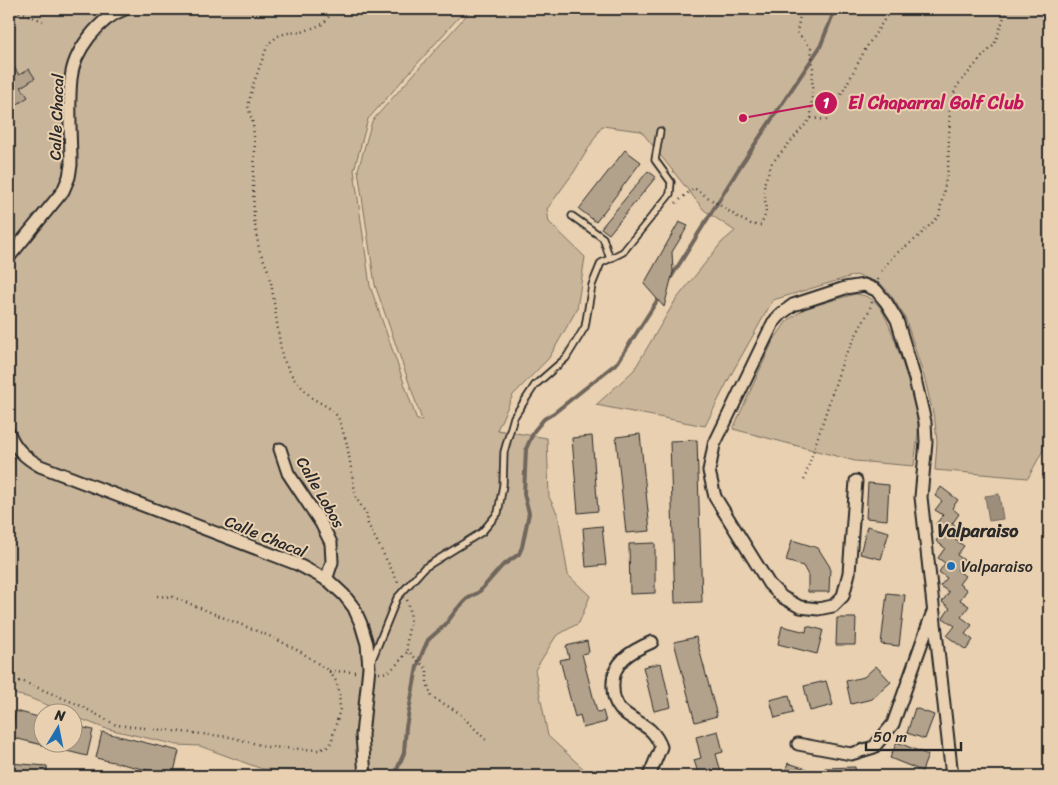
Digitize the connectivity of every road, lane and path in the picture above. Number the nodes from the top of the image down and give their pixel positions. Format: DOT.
graph roads {
  1 [pos="19,9"];
  2 [pos="125,9"];
  3 [pos="335,9"];
  4 [pos="806,9"];
  5 [pos="894,9"];
  6 [pos="1007,9"];
  7 [pos="9,12"];
  8 [pos="22,13"];
  9 [pos="43,21"];
  10 [pos="811,118"];
  11 [pos="660,131"];
  12 [pos="656,211"];
  13 [pos="572,216"];
  14 [pos="9,257"];
  15 [pos="610,259"];
  16 [pos="876,290"];
  17 [pos="9,433"];
  18 [pos="280,449"];
  19 [pos="804,480"];
  20 [pos="856,481"];
  21 [pos="326,580"];
  22 [pos="403,590"];
  23 [pos="157,596"];
  24 [pos="934,610"];
  25 [pos="652,642"];
  26 [pos="408,651"];
  27 [pos="329,670"];
  28 [pos="374,670"];
  29 [pos="355,672"];
  30 [pos="9,680"];
  31 [pos="488,742"];
  32 [pos="798,744"];
  33 [pos="365,776"];
  34 [pos="649,776"];
  35 [pos="952,776"];
  1 -- 8 [label="path"];
  2 -- 14 [label="street, Calle Chacal"];
  3 -- 22 [label="path"];
  4 -- 10 [label="path"];
  5 -- 10 [label="path"];
  6 -- 16 [label="path"];
  7 -- 8 [label="path"];
  8 -- 9 [label="path"];
  10 -- 12 [label="path"];
  11 -- 12 [label="lane"];
  12 -- 15 [label="lane"];
  13 -- 15 [label="lane"];
  15 -- 22 [label="lane"];
  16 -- 19 [label="path"];
  16 -- 20 [label="street"];
  16 -- 24 [label="street"];
  17 -- 21 [label="street, Calle Chacal"];
  18 -- 21 [label="street, Calle Lobos"];
  21 -- 28 [label="street, Calle Chacal"];
  22 -- 26 [label="path"];
  22 -- 28 [label="lane"];
  23 -- 27 [label="path"];
  24 -- 32 [label="street"];
  24 -- 35 [label="street"];
  25 -- 34 [label="street"];
  26 -- 28 [label="path"];
  26 -- 31 [label="path"];
  27 -- 29 [label="path"];
  27 -- 30 [label="path"];
  28 -- 33 [label="street, Calle Chacal"];
}
